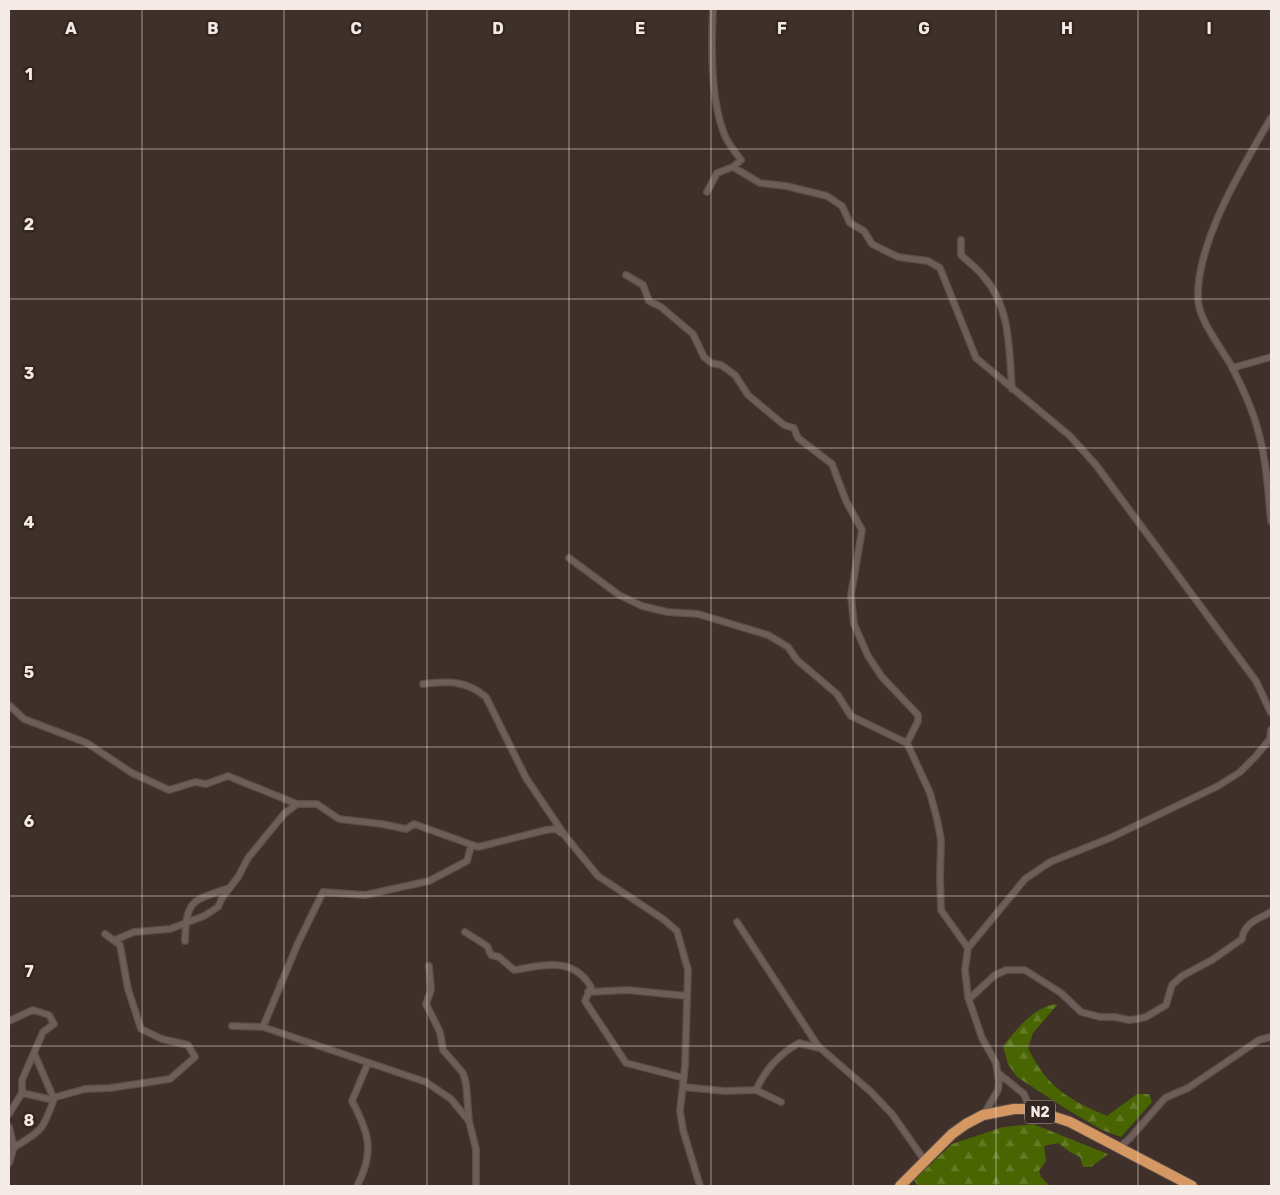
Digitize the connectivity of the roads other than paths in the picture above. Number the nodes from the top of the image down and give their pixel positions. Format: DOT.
graph roads {
  1 [pos="713,9"];
  2 [pos="1271,118"];
  3 [pos="733,167"];
  4 [pos="707,192"];
  5 [pos="961,240"];
  6 [pos="626,275"];
  7 [pos="1271,357"];
  8 [pos="1232,368"];
  9 [pos="1012,389"];
  10 [pos="1271,521"];
  11 [pos="569,558"];
  12 [pos="423,684"];
  13 [pos="9,705"];
  14 [pos="1271,712"];
  15 [pos="1271,730"];
  16 [pos="1270,740"];
  17 [pos="907,743"];
  18 [pos="296,804"];
  19 [pos="566,837"];
  20 [pos="471,846"];
  21 [pos="229,888"];
  22 [pos="1271,912"];
  23 [pos="737,922"];
  24 [pos="185,924"];
  25 [pos="465,932"];
  26 [pos="105,934"];
  27 [pos="115,940"];
  28 [pos="185,941"];
  29 [pos="968,948"];
  30 [pos="429,966"];
  31 [pos="588,992"];
  32 [pos="687,996"];
  33 [pos="969,999"];
  34 [pos="9,1021"];
  35 [pos="232,1026"];
  36 [pos="263,1027"];
  37 [pos="1271,1037"];
  38 [pos="819,1048"];
  39 [pos="34,1053"];
  40 [pos="368,1063"];
  41 [pos="998,1074"];
  42 [pos="684,1078"];
  43 [pos="683,1087"];
  44 [pos="756,1090"];
  45 [pos="22,1093"];
  46 [pos="54,1099"];
  47 [pos="782,1102"];
  48 [pos="1030,1109"];
  49 [pos="9,1114"];
  50 [pos="983,1115"];
  51 [pos="470,1121"];
  52 [pos="9,1127"];
  53 [pos="1119,1148"];
  54 [pos="11,1149"];
  55 [pos="924,1160"];
  56 [pos="9,1163"];
  57 [pos="357,1186"];
  58 [pos="476,1186"];
  59 [pos="700,1186"];
  60 [pos="900,1186"];
  61 [pos="1192,1186"];
  1 -- 3 [label="street"];
  2 -- 8 [label="street"];
  3 -- 4 [label="street"];
  3 -- 9 [label="street"];
  5 -- 9 [label="street"];
  6 -- 17 [label="street"];
  7 -- 8 [label="street"];
  8 -- 10 [label="street"];
  9 -- 14 [label="street"];
  11 -- 17 [label="street"];
  12 -- 19 [label="street"];
  13 -- 18 [label="street"];
  15 -- 16 [label="street"];
  16 -- 29 [label="street"];
  17 -- 29 [label="street"];
  18 -- 20 [label="street"];
  18 -- 21 [label="street"];
  19 -- 20 [label="street"];
  19 -- 32 [label="street"];
  20 -- 36 [label="street"];
  21 -- 24 [label="street"];
  21 -- 24 [label="street"];
  22 -- 33 [label="street"];
  23 -- 38 [label="street"];
  24 -- 27 [label="street"];
  24 -- 28 [label="street"];
  25 -- 31 [label="street"];
  26 -- 27 [label="street"];
  27 -- 46 [label="street"];
  29 -- 33 [label="street"];
  30 -- 51 [label="street"];
  31 -- 32 [label="street"];
  31 -- 42 [label="street"];
  32 -- 42 [label="street"];
  33 -- 41 [label="street"];
  34 -- 39 [label="street"];
  35 -- 36 [label="street"];
  36 -- 40 [label="street"];
  37 -- 53 [label="street"];
  38 -- 44 [label="street"];
  38 -- 55 [label="street"];
  39 -- 45 [label="street"];
  39 -- 46 [label="street"];
  40 -- 51 [label="street"];
  40 -- 57 [label="street"];
  41 -- 48 [label="street"];
  41 -- 50 [label="street"];
  42 -- 43 [label="street"];
  43 -- 44 [label="street"];
  43 -- 59 [label="street"];
  44 -- 47 [label="street"];
  45 -- 46 [label="street"];
  45 -- 49 [label="street"];
  46 -- 54 [label="street"];
  48 -- 50 [label="highway, N2"];
  48 -- 53 [label="highway, N2"];
  50 -- 55 [label="highway, N2"];
  51 -- 58 [label="street"];
  52 -- 54 [label="street"];
  53 -- 61 [label="highway, N2"];
  54 -- 56 [label="street"];
  55 -- 60 [label="highway, N2"];
}
